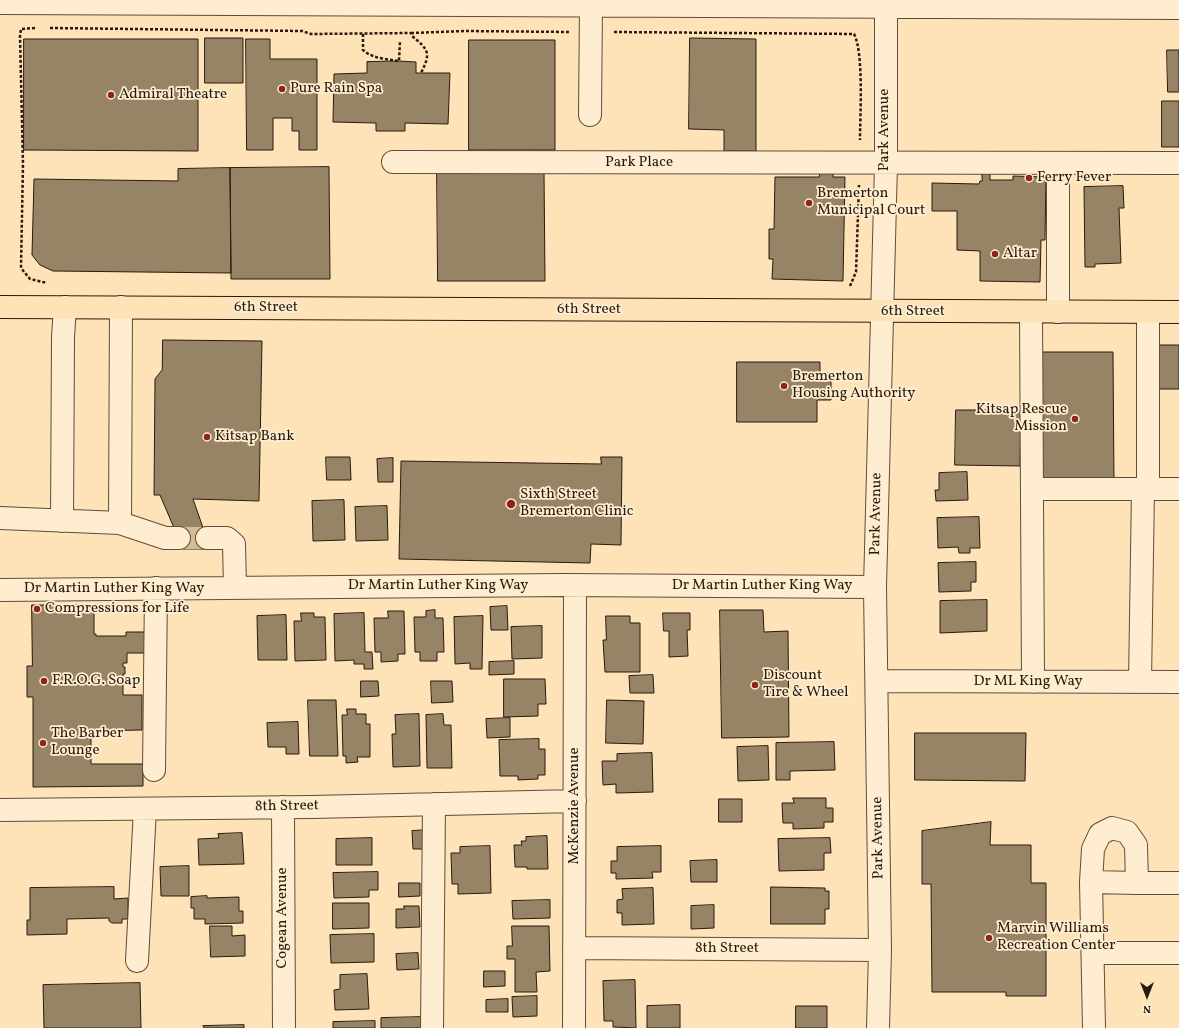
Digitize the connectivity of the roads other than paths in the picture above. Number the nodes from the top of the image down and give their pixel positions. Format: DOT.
graph roads {
  1 [pos="478,2"];
  2 [pos="0,3"];
  3 [pos="886,4"];
  4 [pos="1148,4"];
  5 [pos="591,5"];
  6 [pos="1179,8"];
  7 [pos="590,115"];
  8 [pos="393,162"];
  9 [pos="1179,163"];
  10 [pos="886,164"];
  11 [pos="1058,164"];
  12 [pos="0,307"];
  13 [pos="65,307"];
  14 [pos="121,307"];
  15 [pos="882,312"];
  16 [pos="1031,312"];
  17 [pos="1058,312"];
  18 [pos="1148,312"];
  19 [pos="1179,312"];
  20 [pos="1032,489"];
  21 [pos="1146,489"];
  22 [pos="1179,489"];
  23 [pos="0,518"];
  24 [pos="62,521"];
  25 [pos="120,523"];
  26 [pos="179,538"];
  27 [pos="207,538"];
  28 [pos="575,585"];
  29 [pos="875,587"];
  30 [pos="156,588"];
  31 [pos="235,588"];
  32 [pos="0,590"];
  33 [pos="878,681"];
  34 [pos="1033,682"];
  35 [pos="1140,682"];
  36 [pos="1179,682"];
  37 [pos="154,770"];
  38 [pos="575,801"];
  39 [pos="434,804"];
  40 [pos="283,807"];
  41 [pos="145,808"];
  42 [pos="0,810"];
  43 [pos="1092,882"];
  44 [pos="1137,883"];
  45 [pos="1179,883"];
  46 [pos="574,948"];
  47 [pos="880,950"];
  48 [pos="1094,953"];
  49 [pos="1179,953"];
  50 [pos="137,961"];
  51 [pos="284,1028"];
  52 [pos="432,1028"];
  53 [pos="574,1028"];
  54 [pos="878,1028"];
  55 [pos="1094,1028"];
  1 -- 2 [label="street"];
  1 -- 5 [label="street"];
  3 -- 4 [label="street"];
  3 -- 5 [label="street"];
  3 -- 10 [label="street, Park Avenue"];
  4 -- 6 [label="street"];
  5 -- 7 [label="street"];
  8 -- 10 [label="street, Park Place"];
  9 -- 11 [label="street, Park Place"];
  10 -- 11 [label="street, Park Place"];
  10 -- 15 [label="street, Park Avenue"];
  11 -- 17 [label="street"];
  12 -- 13 [label="main road, 6th Street"];
  13 -- 14 [label="main road, 6th Street"];
  13 -- 24 [label="street"];
  14 -- 15 [label="main road, 6th Street"];
  14 -- 25 [label="street"];
  15 -- 16 [label="main road, 6th Street"];
  15 -- 29 [label="street, Park Avenue"];
  16 -- 17 [label="main road, 6th Street"];
  16 -- 20 [label="street"];
  17 -- 18 [label="main road, 6th Street"];
  18 -- 19 [label="main road, 6th Street"];
  18 -- 21 [label="street"];
  20 -- 21 [label="street"];
  20 -- 34 [label="street"];
  21 -- 22 [label="street"];
  21 -- 35 [label="street"];
  23 -- 24 [label="street"];
  24 -- 25 [label="street"];
  25 -- 26 [label="street"];
  27 -- 31 [label="street"];
  28 -- 29 [label="street, Dr Martin Luther King Way"];
  28 -- 31 [label="street, Dr Martin Luther King Way"];
  28 -- 38 [label="street, McKenzie Avenue"];
  29 -- 33 [label="street, Park Avenue"];
  30 -- 31 [label="street, Dr Martin Luther King Way"];
  30 -- 32 [label="street, Dr Martin Luther King Way"];
  30 -- 37 [label="street"];
  33 -- 34 [label="street, Dr ML King Way"];
  33 -- 47 [label="street, Park Avenue"];
  34 -- 35 [label="street, Dr ML King Way"];
  35 -- 36 [label="street, Dr ML King Way"];
  38 -- 39 [label="street, 8th Street"];
  38 -- 46 [label="street, McKenzie Avenue"];
  39 -- 40 [label="street, 8th Street"];
  39 -- 52 [label="street"];
  40 -- 41 [label="street, 8th Street"];
  40 -- 51 [label="street, Cogean Avenue"];
  41 -- 42 [label="street, 8th Street"];
  41 -- 50 [label="street"];
  43 -- 44 [label="street"];
  43 -- 44 [label="street"];
  43 -- 48 [label="street"];
  44 -- 45 [label="street"];
  46 -- 47 [label="street, 8th Street"];
  46 -- 53 [label="street, McKenzie Avenue"];
  47 -- 54 [label="street, Park Avenue"];
  48 -- 49 [label="street"];
  48 -- 55 [label="street"];
}
